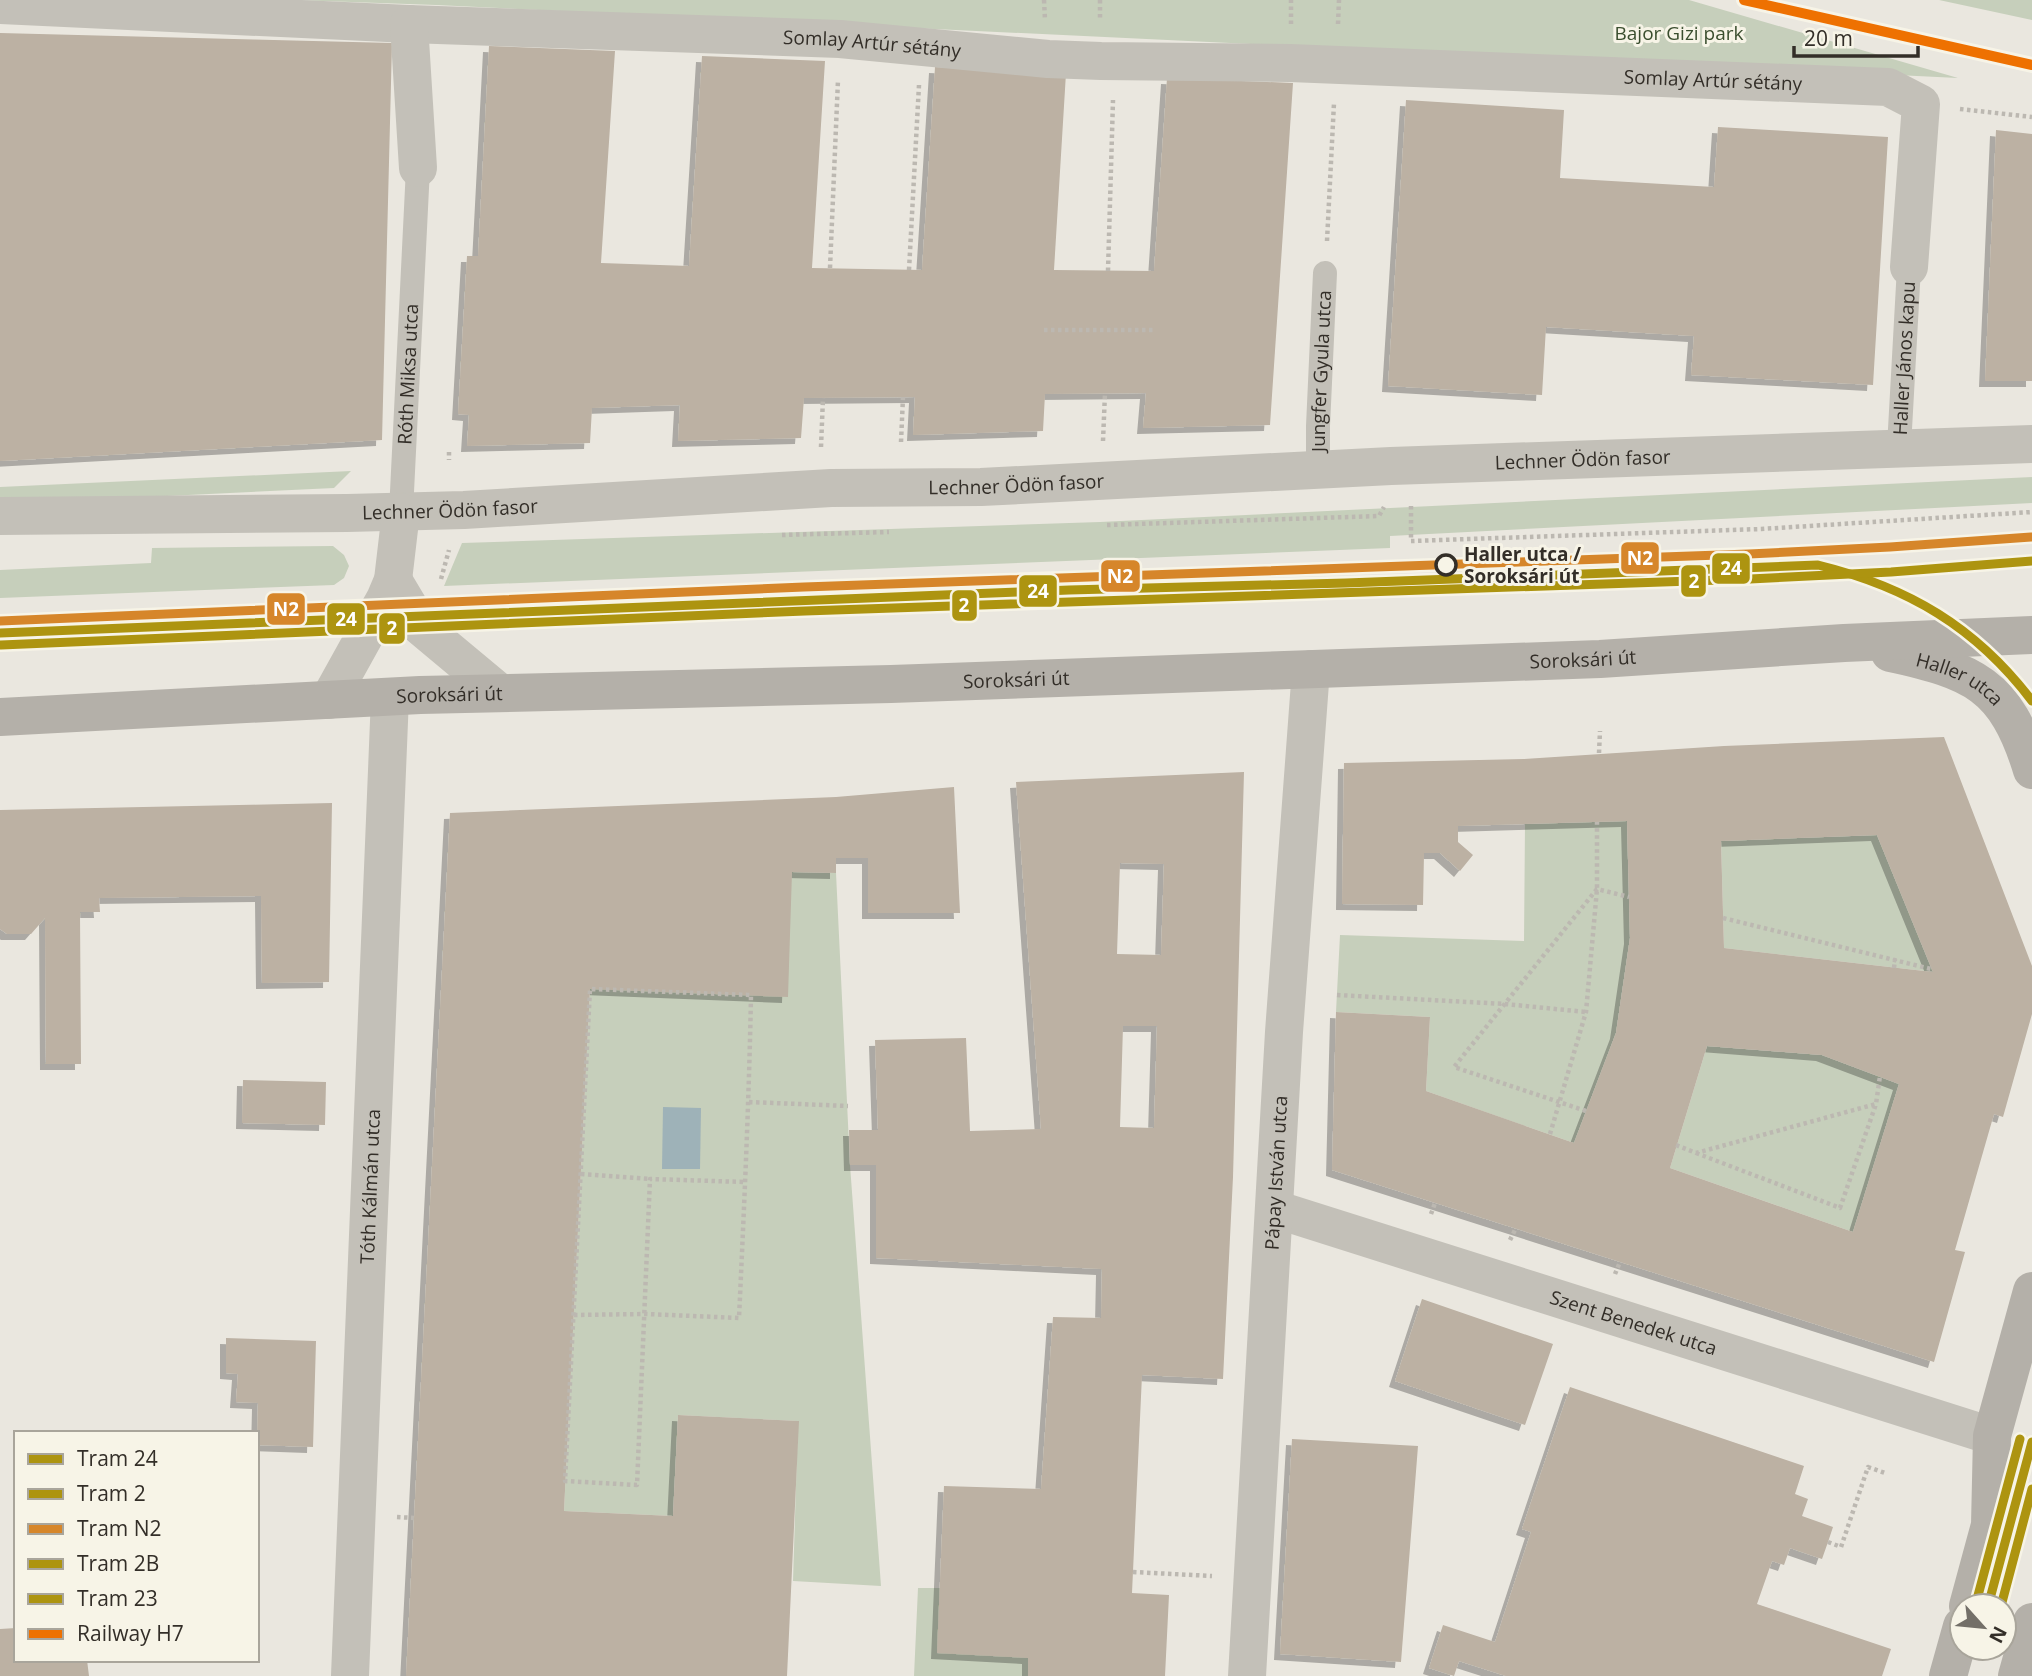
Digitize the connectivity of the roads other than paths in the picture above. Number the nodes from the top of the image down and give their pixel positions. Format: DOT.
graph roads {
  1 [pos="0,5"];
  2 [pos="409,24"];
  3 [pos="418,168"];
  4 [pos="1909,267"];
  5 [pos="1325,273"];
  6 [pos="2032,444"];
  7 [pos="1899,447"];
  8 [pos="1318,469"];
  9 [pos="401,512"];
  10 [pos="0,516"];
  11 [pos="393,580"];
  12 [pos="2032,635"];
  13 [pos="1844,642"];
  14 [pos="1311,669"];
  15 [pos="500,693"];
  16 [pos="390,697"];
  17 [pos="329,700"];
  18 [pos="0,717"];
  19 [pos="2032,770"];
  20 [pos="1275,1209"];
  21 [pos="2032,1291"];
  22 [pos="1992,1436"];
  23 [pos="1972,1592"];
  24 [pos="2032,1622"];
  25 [pos="350,1676"];
  26 [pos="1247,1676"];
  27 [pos="2017,1676"];
  1 -- 2 [label="street, Somlay Artúr sétány"];
  2 -- 3 [label="street"];
  2 -- 4 [label="street, Somlay Artúr sétány"];
  3 -- 9 [label="lane, Róth Miksa utca"];
  4 -- 7 [label="lane, Haller János kapu"];
  5 -- 8 [label="lane, Jungfer Gyula utca"];
  6 -- 7 [label="street, Lechner Ödön fasor"];
  7 -- 8 [label="street, Lechner Ödön fasor"];
  8 -- 9 [label="street, Lechner Ödön fasor"];
  9 -- 10 [label="street, Lechner Ödön fasor"];
  9 -- 11 [label="street, Róth Miksa utca"];
  11 -- 15 [label="street"];
  11 -- 17 [label="street, Róth Miksa utca"];
  12 -- 13 [label="main road, Soroksári út"];
  13 -- 14 [label="main road, Soroksári út"];
  13 -- 19 [label="main road, Haller utca"];
  14 -- 15 [label="main road, Soroksári út"];
  14 -- 20 [label="street, Pápay István utca"];
  15 -- 16 [label="main road, Soroksári út"];
  16 -- 17 [label="main road, Soroksári út"];
  16 -- 25 [label="street, Tóth Kálmán utca"];
  17 -- 18 [label="main road, Soroksári út"];
  20 -- 22 [label="street, Szent Benedek utca"];
  20 -- 26 [label="street, Pápay István utca"];
  21 -- 22 [label="main road"];
  22 -- 23 [label="main road"];
  24 -- 27 [label="main road"];
}
